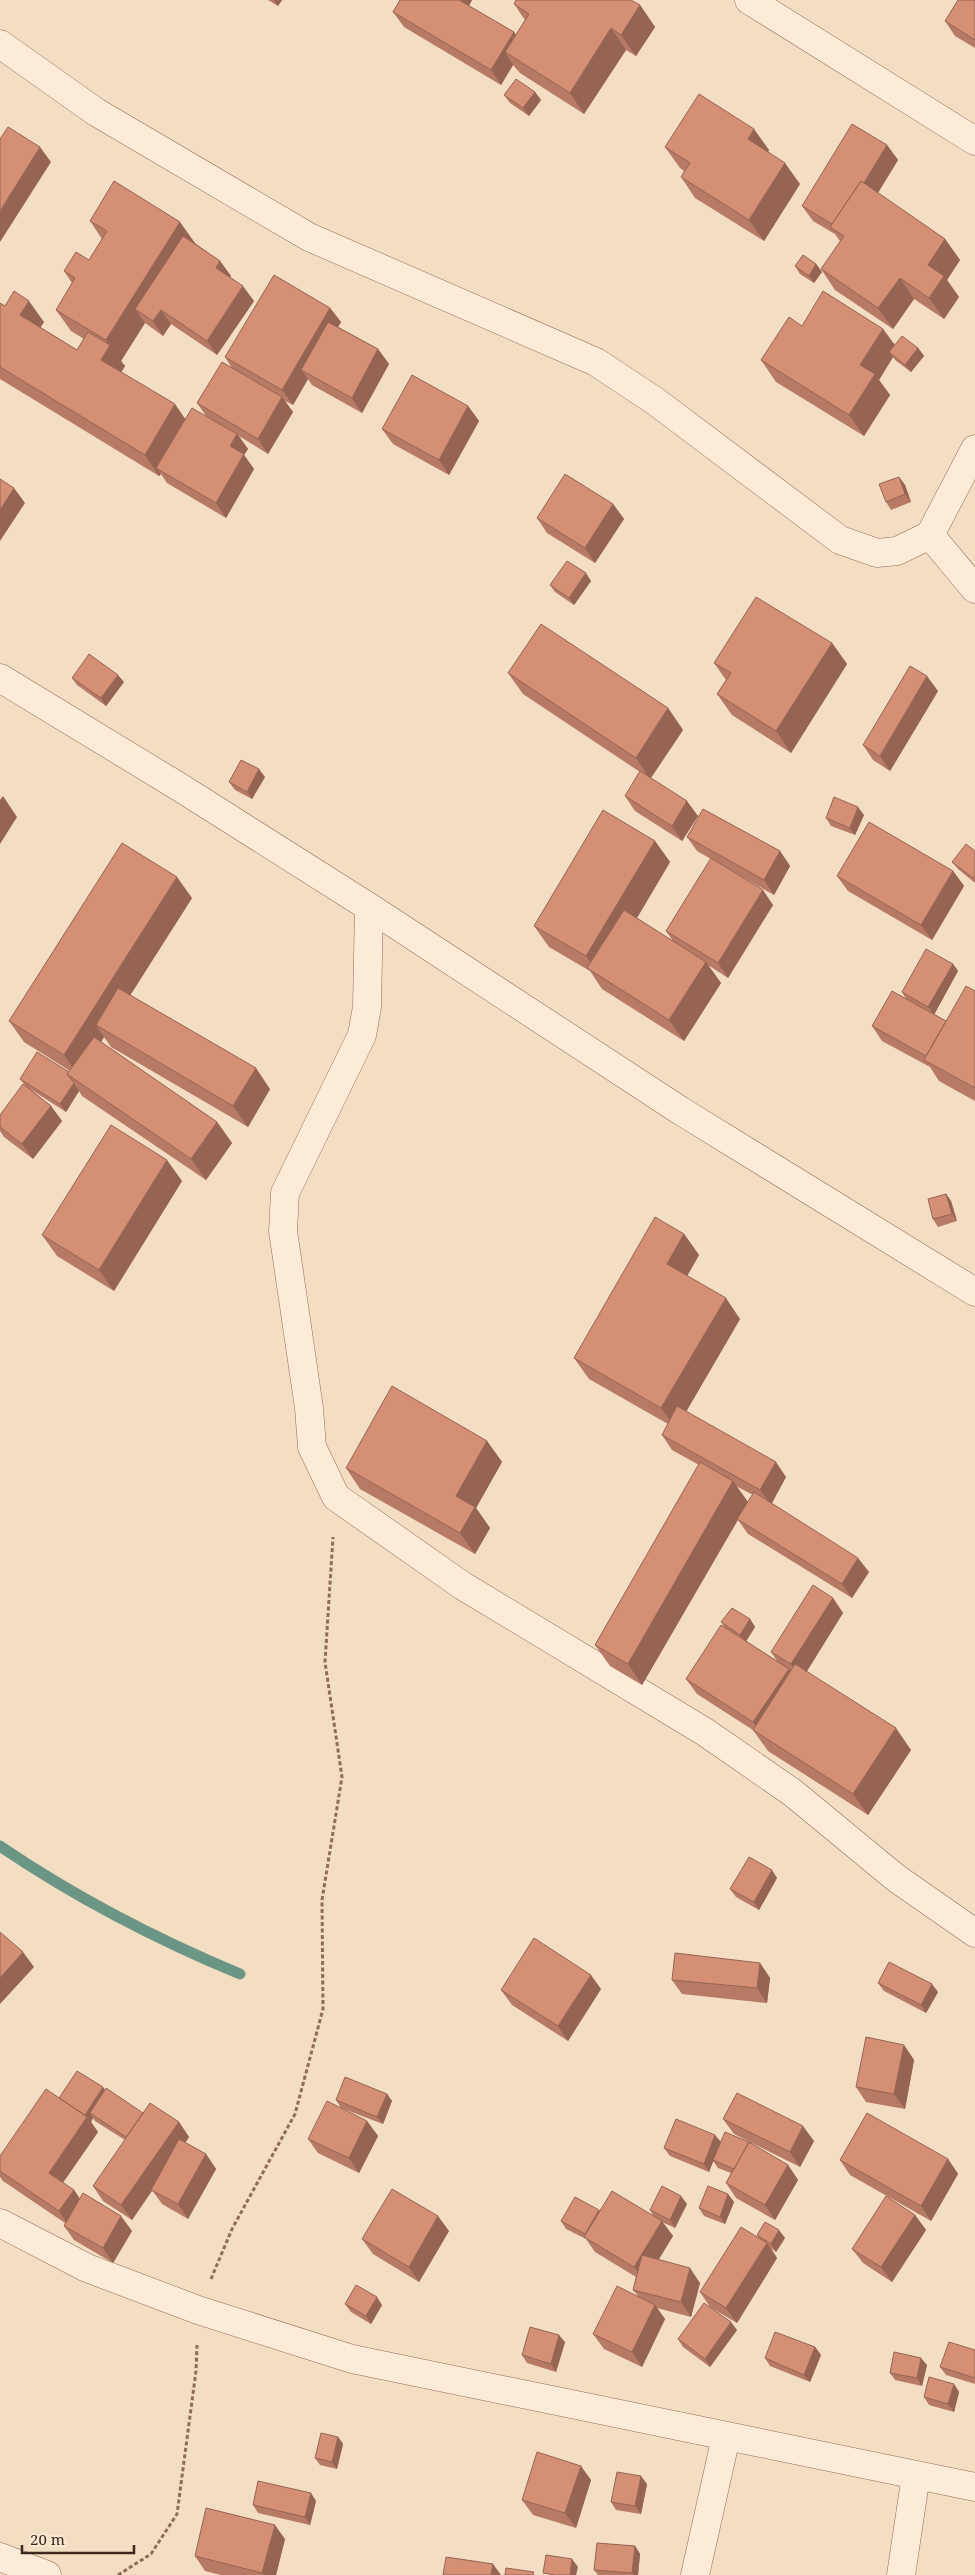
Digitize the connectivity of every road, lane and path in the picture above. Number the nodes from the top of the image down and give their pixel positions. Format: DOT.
graph roads {
  1 [pos="749,0"];
  2 [pos="0,44"];
  3 [pos="975,141"];
  4 [pos="975,449"];
  5 [pos="930,535"];
  6 [pos="975,589"];
  7 [pos="0,678"];
  8 [pos="369,907"];
  9 [pos="975,1292"];
  10 [pos="336,1496"];
  11 [pos="975,1933"];
  12 [pos="0,2223"];
  13 [pos="198,2310"];
  14 [pos="726,2437"];
  15 [pos="916,2475"];
  16 [pos="975,2487"];
  17 [pos="0,2557"];
  18 [pos="46,2575"];
  19 [pos="118,2575"];
  20 [pos="695,2575"];
  21 [pos="900,2575"];
  1 -- 3 [label="street"];
  2 -- 5 [label="street"];
  4 -- 5 [label="street"];
  5 -- 6 [label="street"];
  7 -- 8 [label="street"];
  8 -- 9 [label="street"];
  8 -- 10 [label="street"];
  10 -- 11 [label="street"];
  10 -- 13 [label="path"];
  12 -- 13 [label="street"];
  13 -- 14 [label="street"];
  13 -- 19 [label="path"];
  14 -- 15 [label="street"];
  14 -- 20 [label="street"];
  15 -- 16 [label="street"];
  15 -- 21 [label="street"];
  17 -- 18 [label="street"];
}
